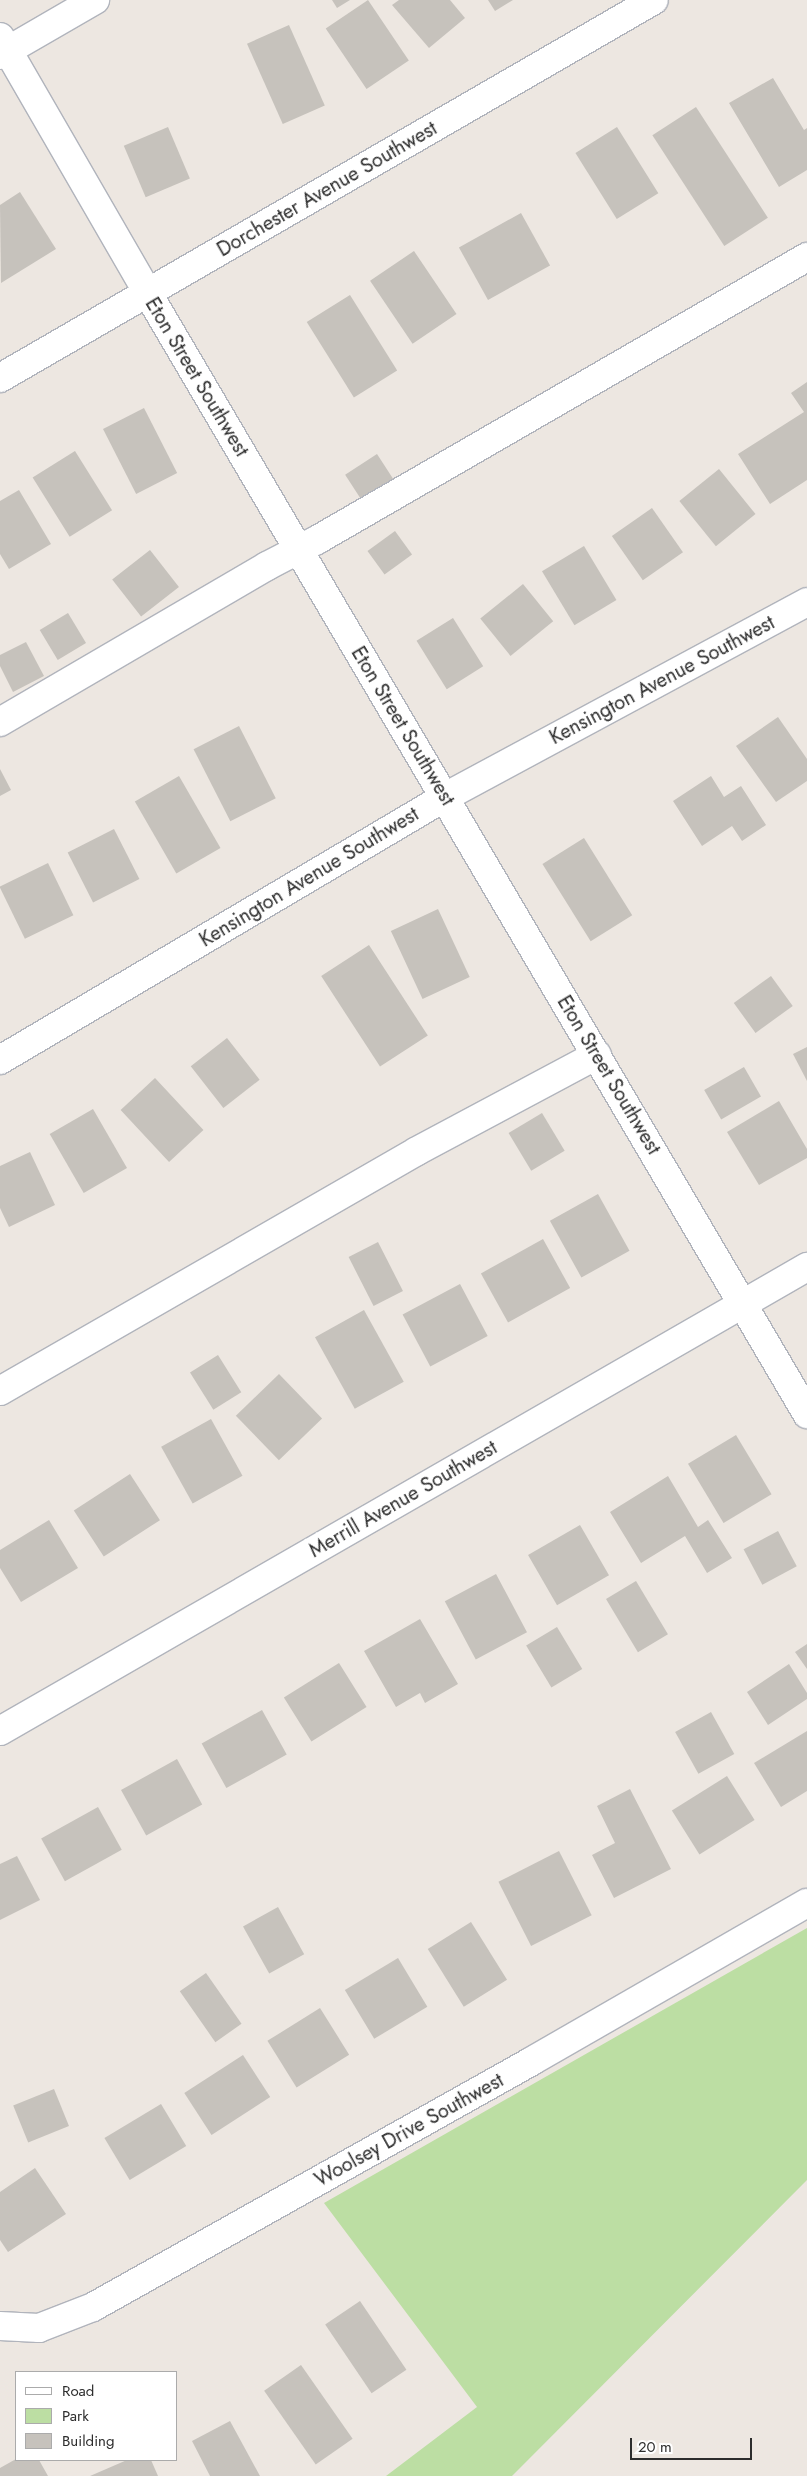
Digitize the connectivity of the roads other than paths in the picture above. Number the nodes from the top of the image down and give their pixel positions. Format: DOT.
graph roads {
  1 [pos="95,0"];
  2 [pos="654,0"];
  3 [pos="3,48"];
  4 [pos="807,257"];
  5 [pos="147,292"];
  6 [pos="0,378"];
  7 [pos="299,549"];
  8 [pos="807,602"];
  9 [pos="0,722"];
  10 [pos="445,797"];
  11 [pos="597,1055"];
  12 [pos="0,1060"];
  13 [pos="807,1267"];
  14 [pos="744,1303"];
  15 [pos="0,1391"];
  16 [pos="807,1414"];
  17 [pos="0,1731"];
  18 [pos="807,1903"];
  19 [pos="0,2326"];
  1 -- 3 [label="street"];
  2 -- 5 [label="street, Dorchester Avenue Southwest"];
  3 -- 5 [label="street, Eton Street Southwest"];
  4 -- 7 [label="street"];
  5 -- 6 [label="street, Dorchester Avenue Southwest"];
  5 -- 7 [label="street, Eton Street Southwest"];
  7 -- 9 [label="street"];
  7 -- 10 [label="street, Eton Street Southwest"];
  8 -- 10 [label="street, Kensington Avenue Southwest"];
  10 -- 11 [label="street, Eton Street Southwest"];
  10 -- 12 [label="street, Kensington Avenue Southwest"];
  11 -- 14 [label="street, Eton Street Southwest"];
  11 -- 15 [label="street"];
  13 -- 14 [label="street, Merrill Avenue Southwest"];
  14 -- 16 [label="street, Eton Street Southwest"];
  14 -- 17 [label="street, Merrill Avenue Southwest"];
  18 -- 19 [label="street, Woolsey Drive Southwest"];
}
